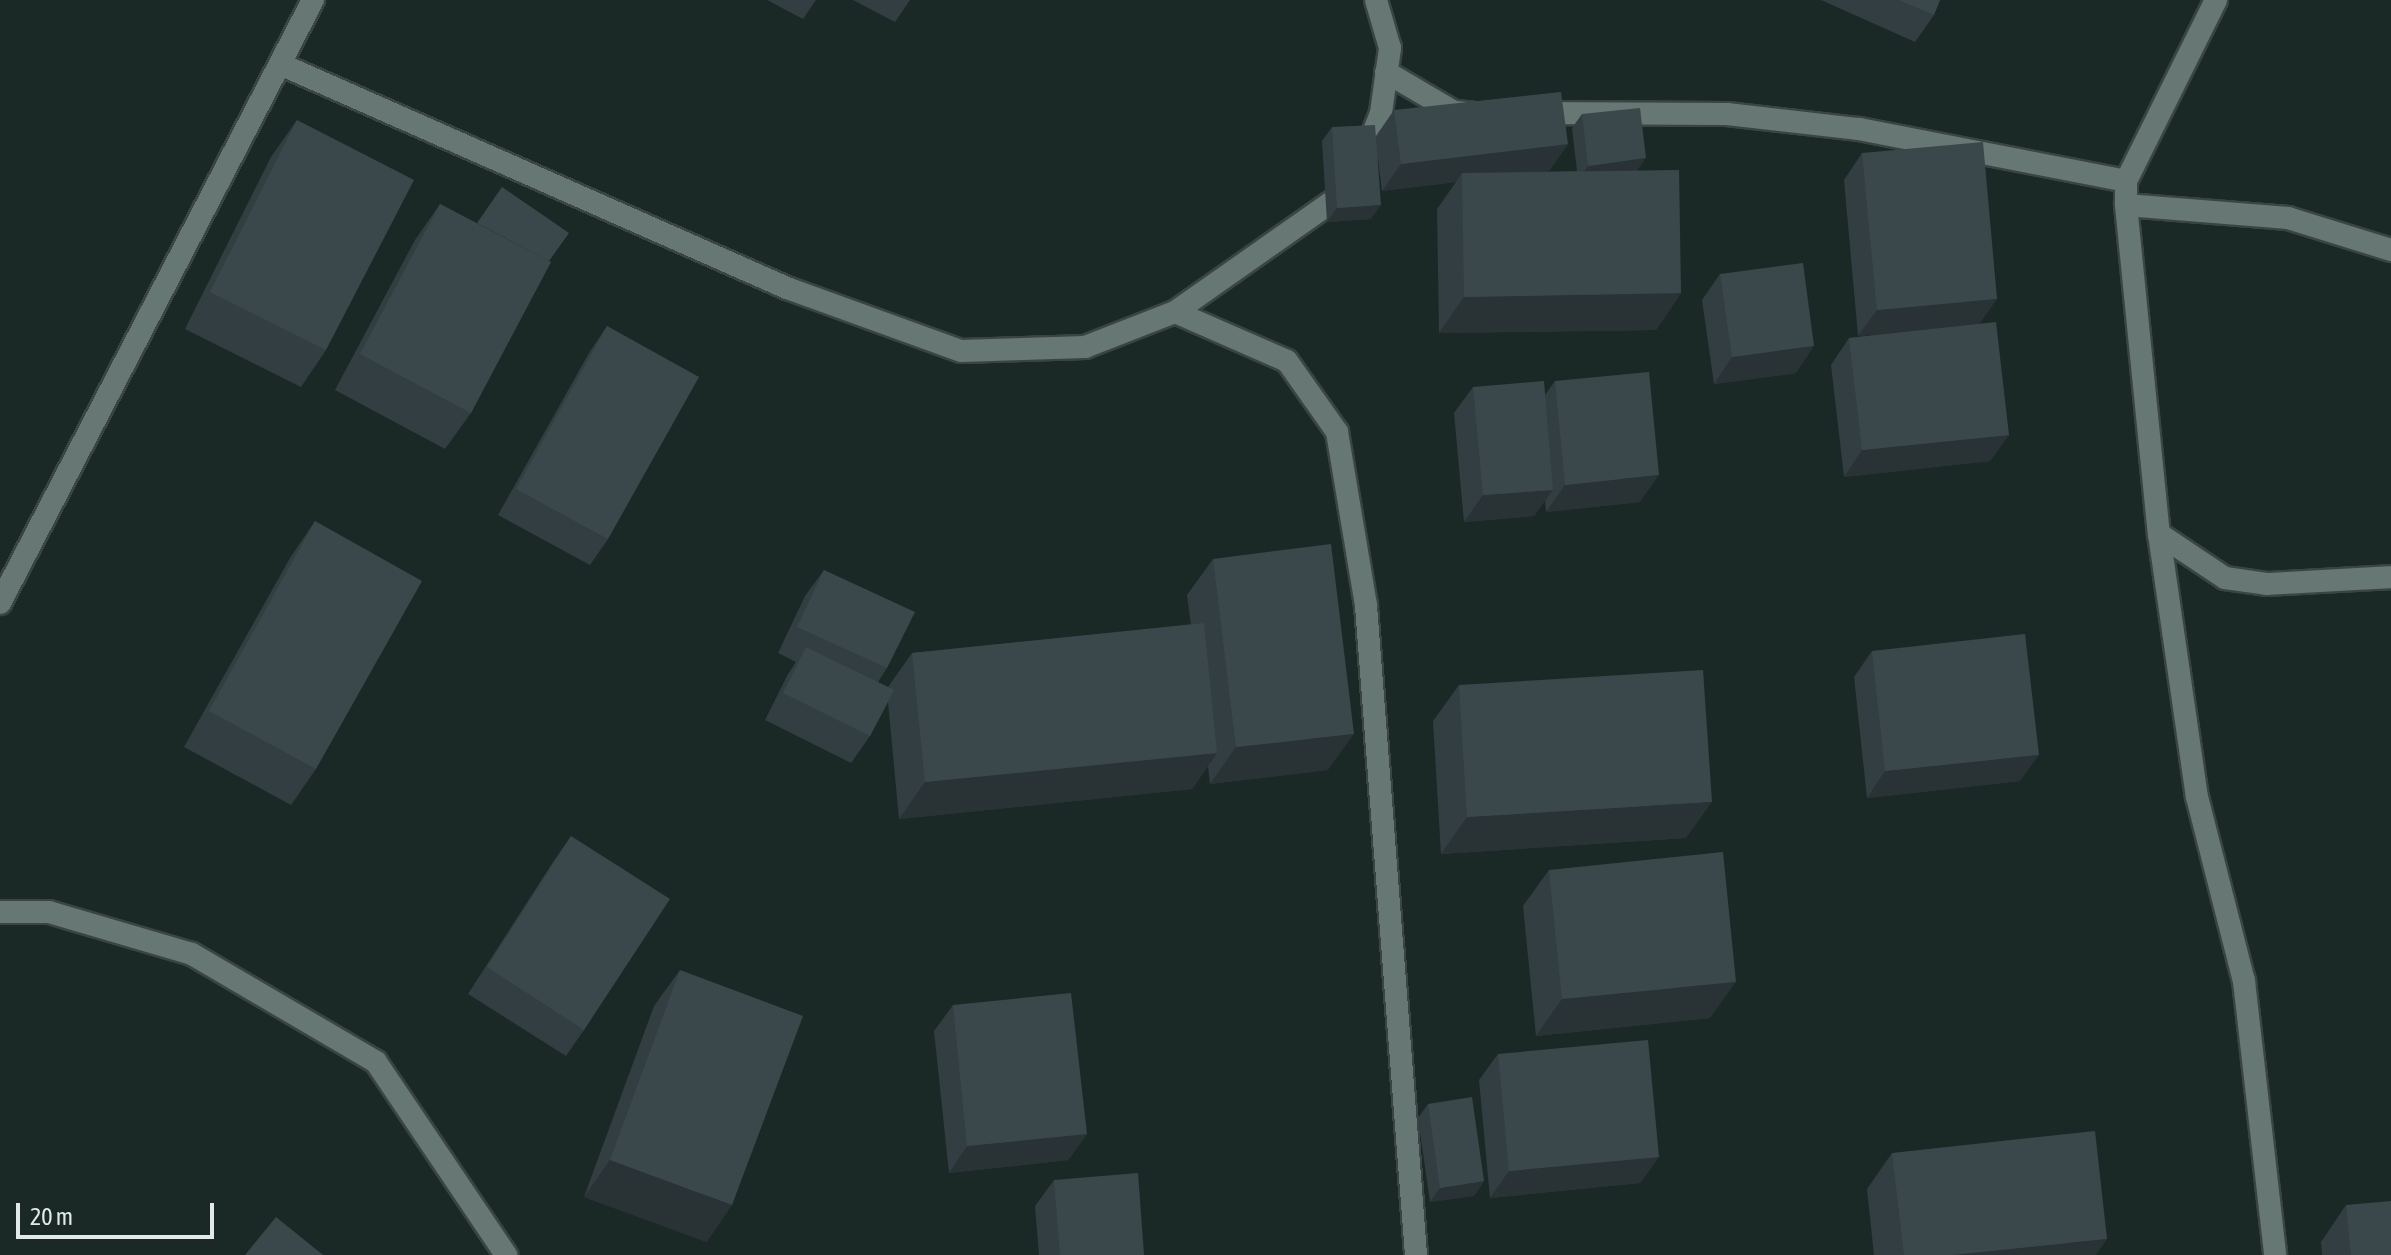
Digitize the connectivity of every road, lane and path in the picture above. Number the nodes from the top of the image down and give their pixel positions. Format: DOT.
graph roads {
  1 [pos="313,0"];
  2 [pos="1376,0"];
  3 [pos="2216,0"];
  4 [pos="280,64"];
  5 [pos="1386,72"];
  6 [pos="2126,181"];
  7 [pos="2126,205"];
  8 [pos="2391,250"];
  9 [pos="1175,312"];
  10 [pos="2159,534"];
  11 [pos="2391,577"];
  12 [pos="0,603"];
  13 [pos="0,912"];
  14 [pos="506,1255"];
  15 [pos="1416,1255"];
  16 [pos="2275,1255"];
  1 -- 4 [label="street"];
  2 -- 5 [label="street"];
  3 -- 6 [label="street"];
  4 -- 9 [label="street"];
  4 -- 12 [label="street"];
  5 -- 6 [label="street"];
  5 -- 9 [label="street"];
  6 -- 7 [label="street"];
  7 -- 8 [label="street"];
  7 -- 10 [label="street"];
  9 -- 15 [label="street"];
  10 -- 11 [label="street"];
  10 -- 16 [label="street"];
  13 -- 14 [label="street"];
}
